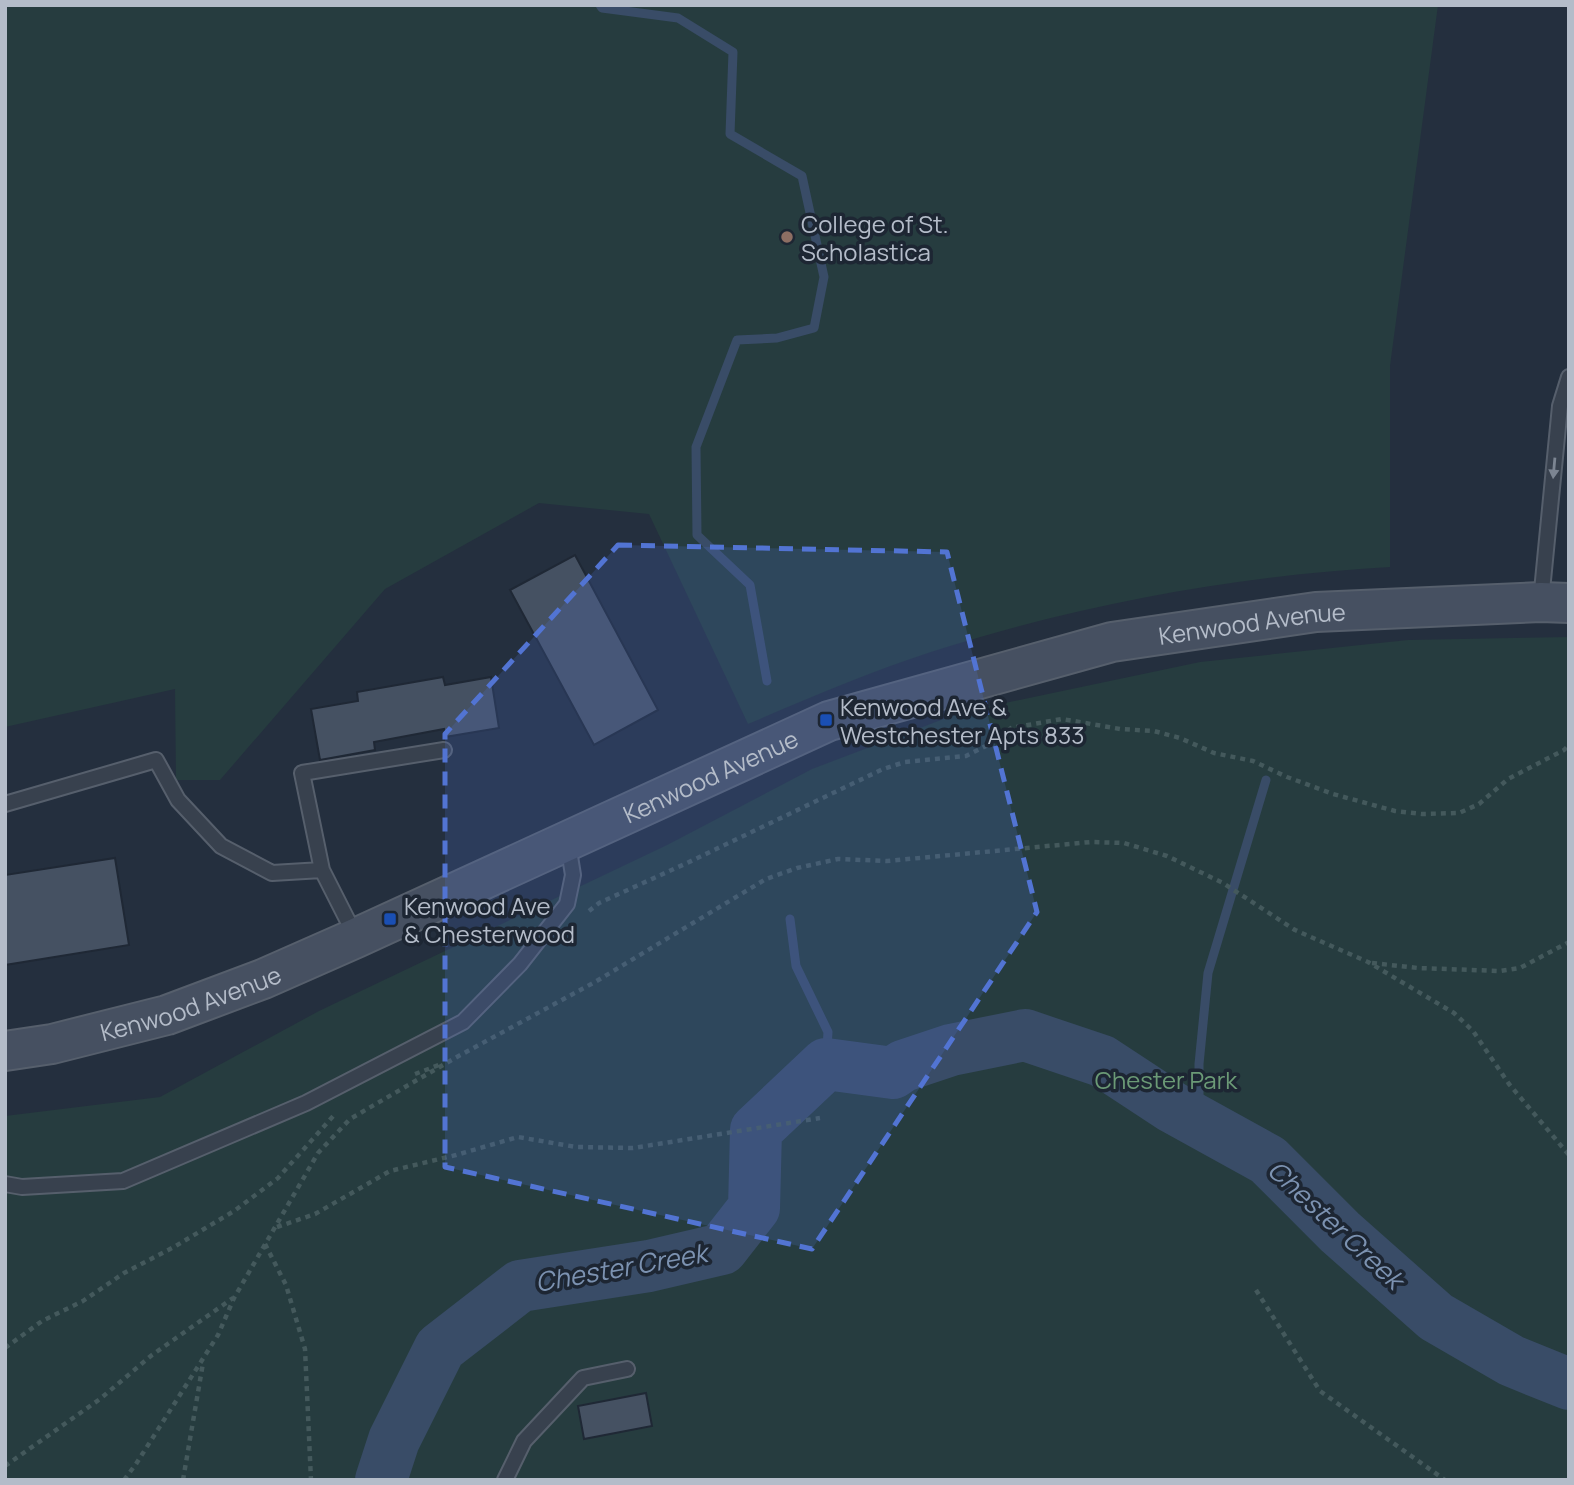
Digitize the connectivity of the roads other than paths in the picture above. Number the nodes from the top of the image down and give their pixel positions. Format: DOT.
graph roads {
  1 [pos="1569,377"];
  2 [pos="1555,603"];
  3 [pos="444,750"];
  4 [pos="5,804"];
  5 [pos="567,841"];
  6 [pos="322,870"];
  7 [pos="356,938"];
  8 [pos="5,1051"];
  9 [pos="5,1184"];
  10 [pos="627,1369"];
  11 [pos="505,1480"];
  1 -- 2 [label="lane, one-way"];
  2 -- 5 [label="street, Kenwood Avenue"];
  3 -- 6 [label="lane"];
  4 -- 6 [label="lane"];
  5 -- 7 [label="street, Kenwood Avenue"];
  5 -- 9 [label="lane"];
  6 -- 7 [label="lane"];
  7 -- 8 [label="street, Kenwood Avenue"];
  10 -- 11 [label="lane"];
}
